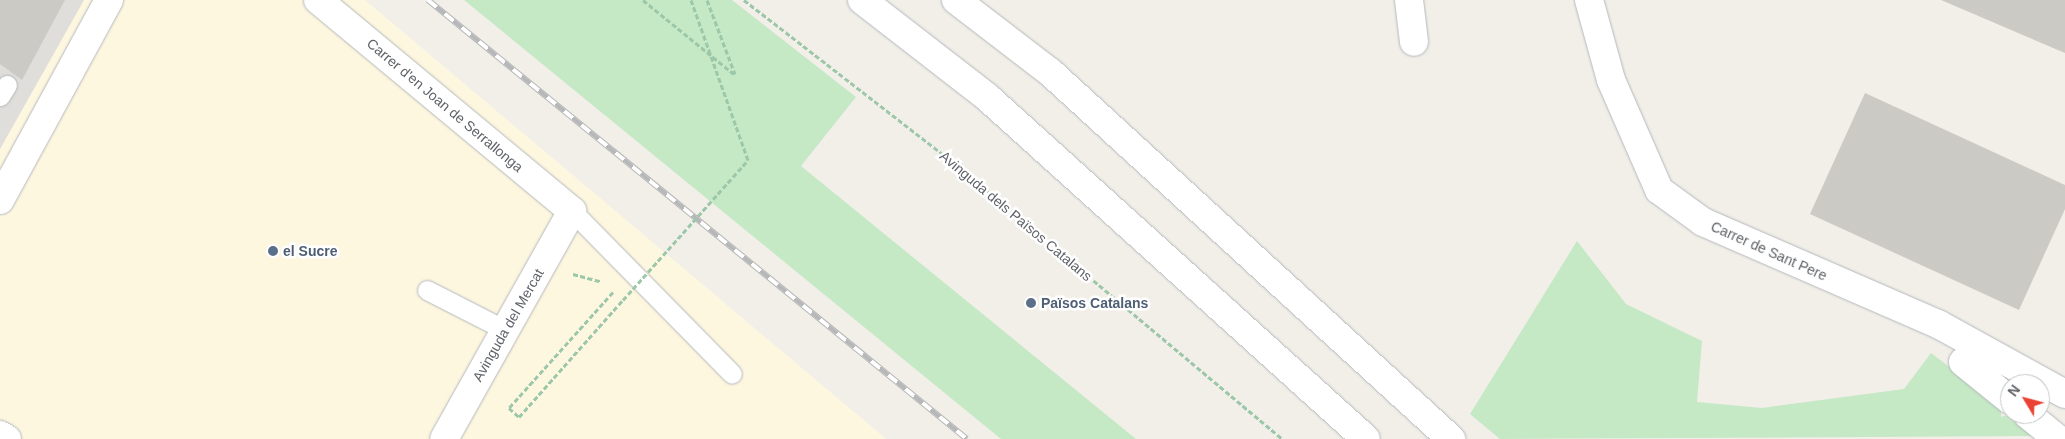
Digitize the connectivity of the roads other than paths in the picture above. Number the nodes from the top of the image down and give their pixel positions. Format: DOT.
graph roads {
  1 [pos="109,0"];
  2 [pos="318,0"];
  3 [pos="862,0"];
  4 [pos="956,0"];
  5 [pos="1409,0"];
  6 [pos="1588,0"];
  7 [pos="1414,42"];
  8 [pos="0,200"];
  9 [pos="572,211"];
  10 [pos="427,290"];
  11 [pos="505,330"];
  12 [pos="1963,362"];
  13 [pos="732,374"];
  14 [pos="2000,392"];
  15 [pos="2065,394"];
  16 [pos="2039,424"];
  17 [pos="0,435"];
  18 [pos="8,439"];
  19 [pos="444,439"];
  20 [pos="1366,439"];
  21 [pos="1451,439"];
  22 [pos="2058,439"];
  1 -- 8 [label="street"];
  2 -- 9 [label="street, Carrer d'en Joan de Serrallonga"];
  3 -- 20 [label="street"];
  4 -- 21 [label="street"];
  5 -- 7 [label="street"];
  6 -- 15 [label="street, Carrer de Sant Pere"];
  9 -- 11 [label="street, Avinguda del Mercat"];
  9 -- 13 [label="lane"];
  10 -- 11 [label="lane"];
  11 -- 19 [label="street, Avinguda del Mercat"];
  12 -- 14 [label="street"];
  16 -- 22 [label="street"];
  17 -- 18 [label="street"];
}
